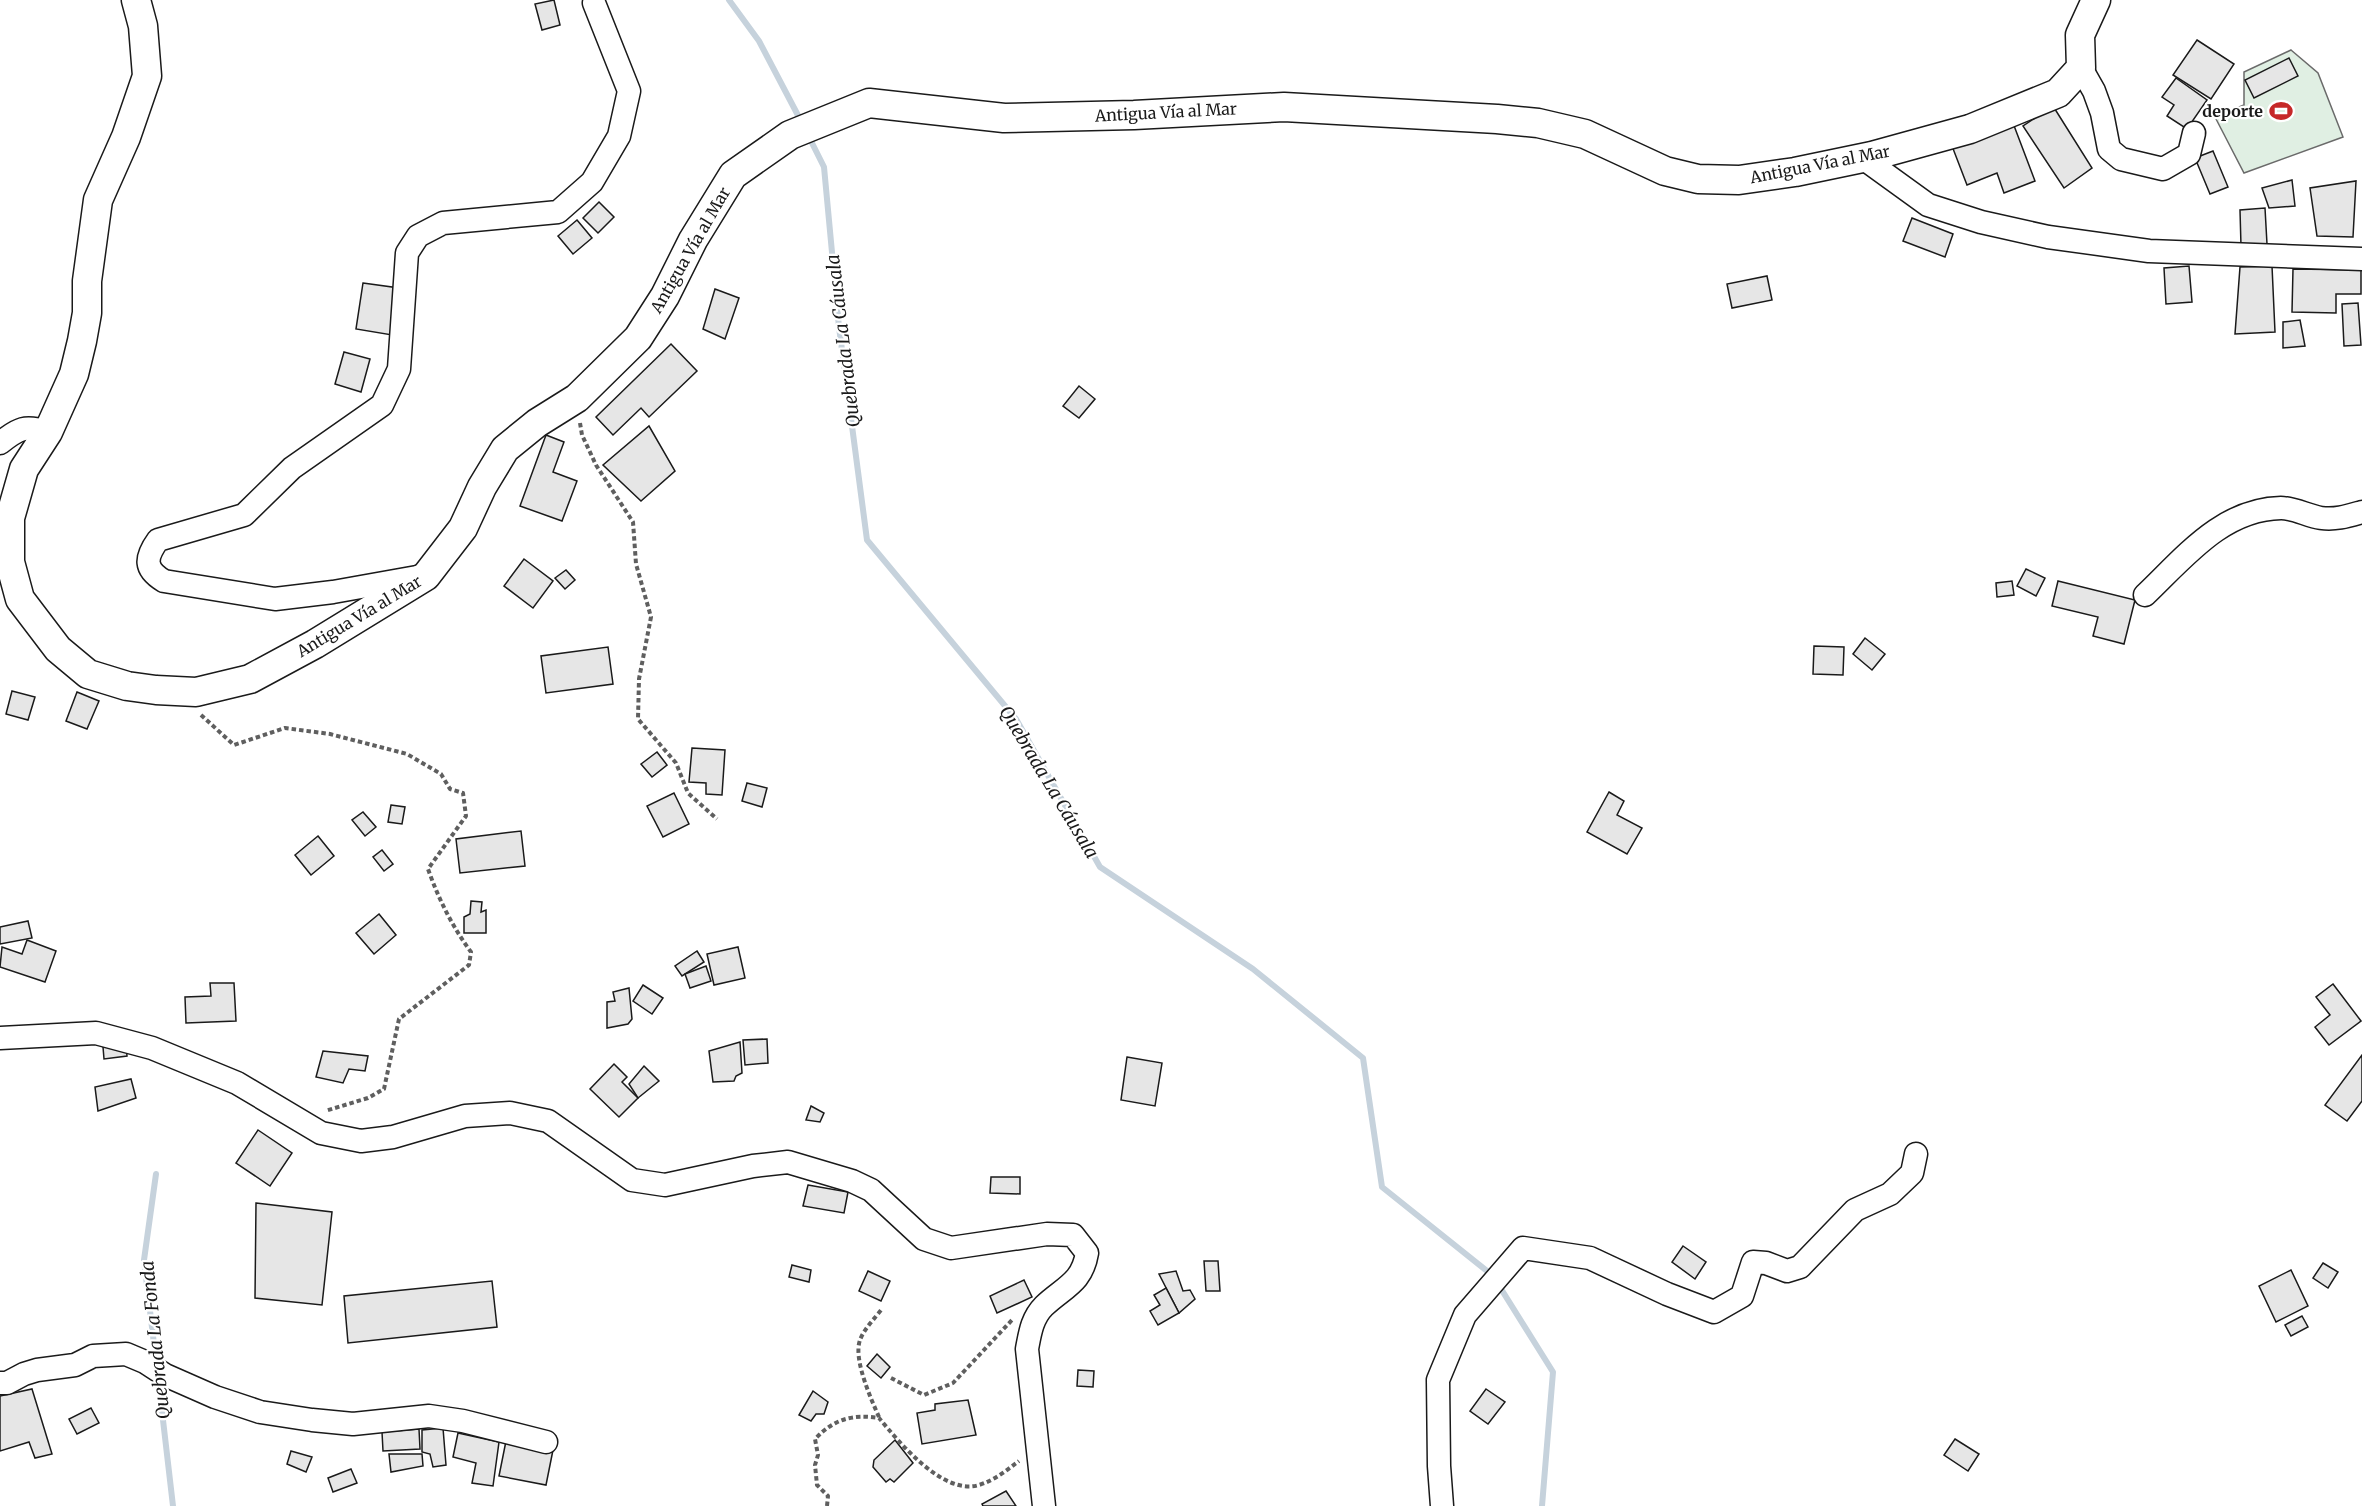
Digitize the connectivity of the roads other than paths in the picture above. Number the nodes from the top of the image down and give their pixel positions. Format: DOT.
graph roads {
  1 [pos="136,0"];
  2 [pos="2096,0"];
  3 [pos="594,3"];
  4 [pos="2081,68"];
  5 [pos="2194,133"];
  6 [pos="1863,158"];
  7 [pos="2362,259"];
  8 [pos="48,432"];
  9 [pos="0,443"];
  10 [pos="2362,512"];
  11 [pos="426,576"];
  12 [pos="2145,596"];
  13 [pos="0,1038"];
  14 [pos="1916,1154"];
  15 [pos="0,1383"];
  16 [pos="546,1442"];
  17 [pos="1044,1506"];
  18 [pos="1442,1506"];
  1 -- 8 [label="main road, Antigua Vía al Mar"];
  2 -- 4 [label="main road"];
  3 -- 11 [label="street"];
  4 -- 5 [label="street"];
  4 -- 6 [label="main road, Antigua Vía al Mar"];
  6 -- 7 [label="street"];
  6 -- 11 [label="main road, Antigua Vía al Mar"];
  8 -- 9 [label="street"];
  8 -- 11 [label="main road, Antigua Vía al Mar"];
  10 -- 12 [label="street"];
  13 -- 17 [label="street"];
  14 -- 18 [label="street"];
  15 -- 16 [label="street"];
}
